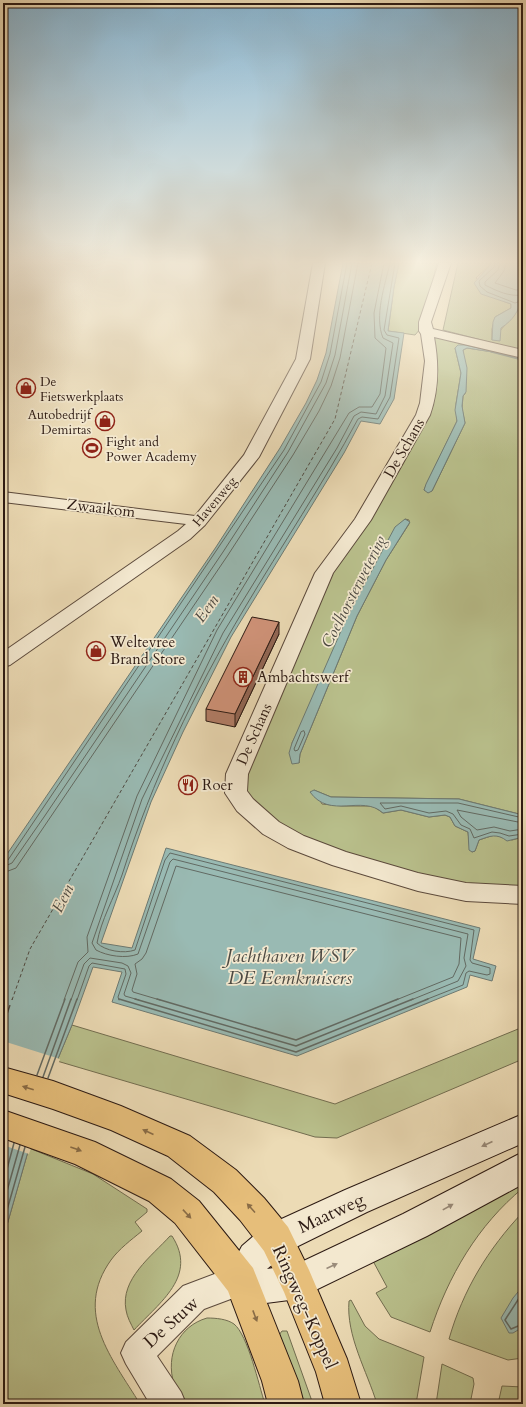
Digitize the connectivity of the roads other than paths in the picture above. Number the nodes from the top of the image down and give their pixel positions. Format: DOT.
graph roads {
  1 [pos="308,329"];
  2 [pos="426,331"];
  3 [pos="523,354"];
  4 [pos="3,496"];
  5 [pos="199,521"];
  6 [pos="3,661"];
  7 [pos="523,895"];
  8 [pos="3,1080"];
  9 [pos="3,1124"];
  10 [pos="523,1128"];
  11 [pos="523,1167"];
  12 [pos="276,1239"];
  13 [pos="241,1280"];
  14 [pos="297,1282"];
  15 [pos="169,1404"];
  16 [pos="286,1404"];
  17 [pos="343,1404"];
  1 -- 5 [label="street, Havenweg"];
  2 -- 3 [label="street"];
  2 -- 7 [label="street, De Schans"];
  4 -- 5 [label="street, Zwaaikom"];
  5 -- 6 [label="street, Havenweg"];
  12 -- 8 [label="main road, Ringweg-Koppel, one-way"];
  9 -- 13 [label="main road, one-way"];
  10 -- 12 [label="main road, Maatweg, one-way"];
  14 -- 11 [label="main road, one-way"];
  12 -- 13 [label="main road, Maatweg"];
  12 -- 14 [label="main road, Ringweg-Koppel"];
  13 -- 14 [label="main road"];
  13 -- 15 [label="street, De Stuw"];
  13 -- 16 [label="main road, one-way"];
  14 -- 17 [label="main road, Ringweg-Koppel"];
}
